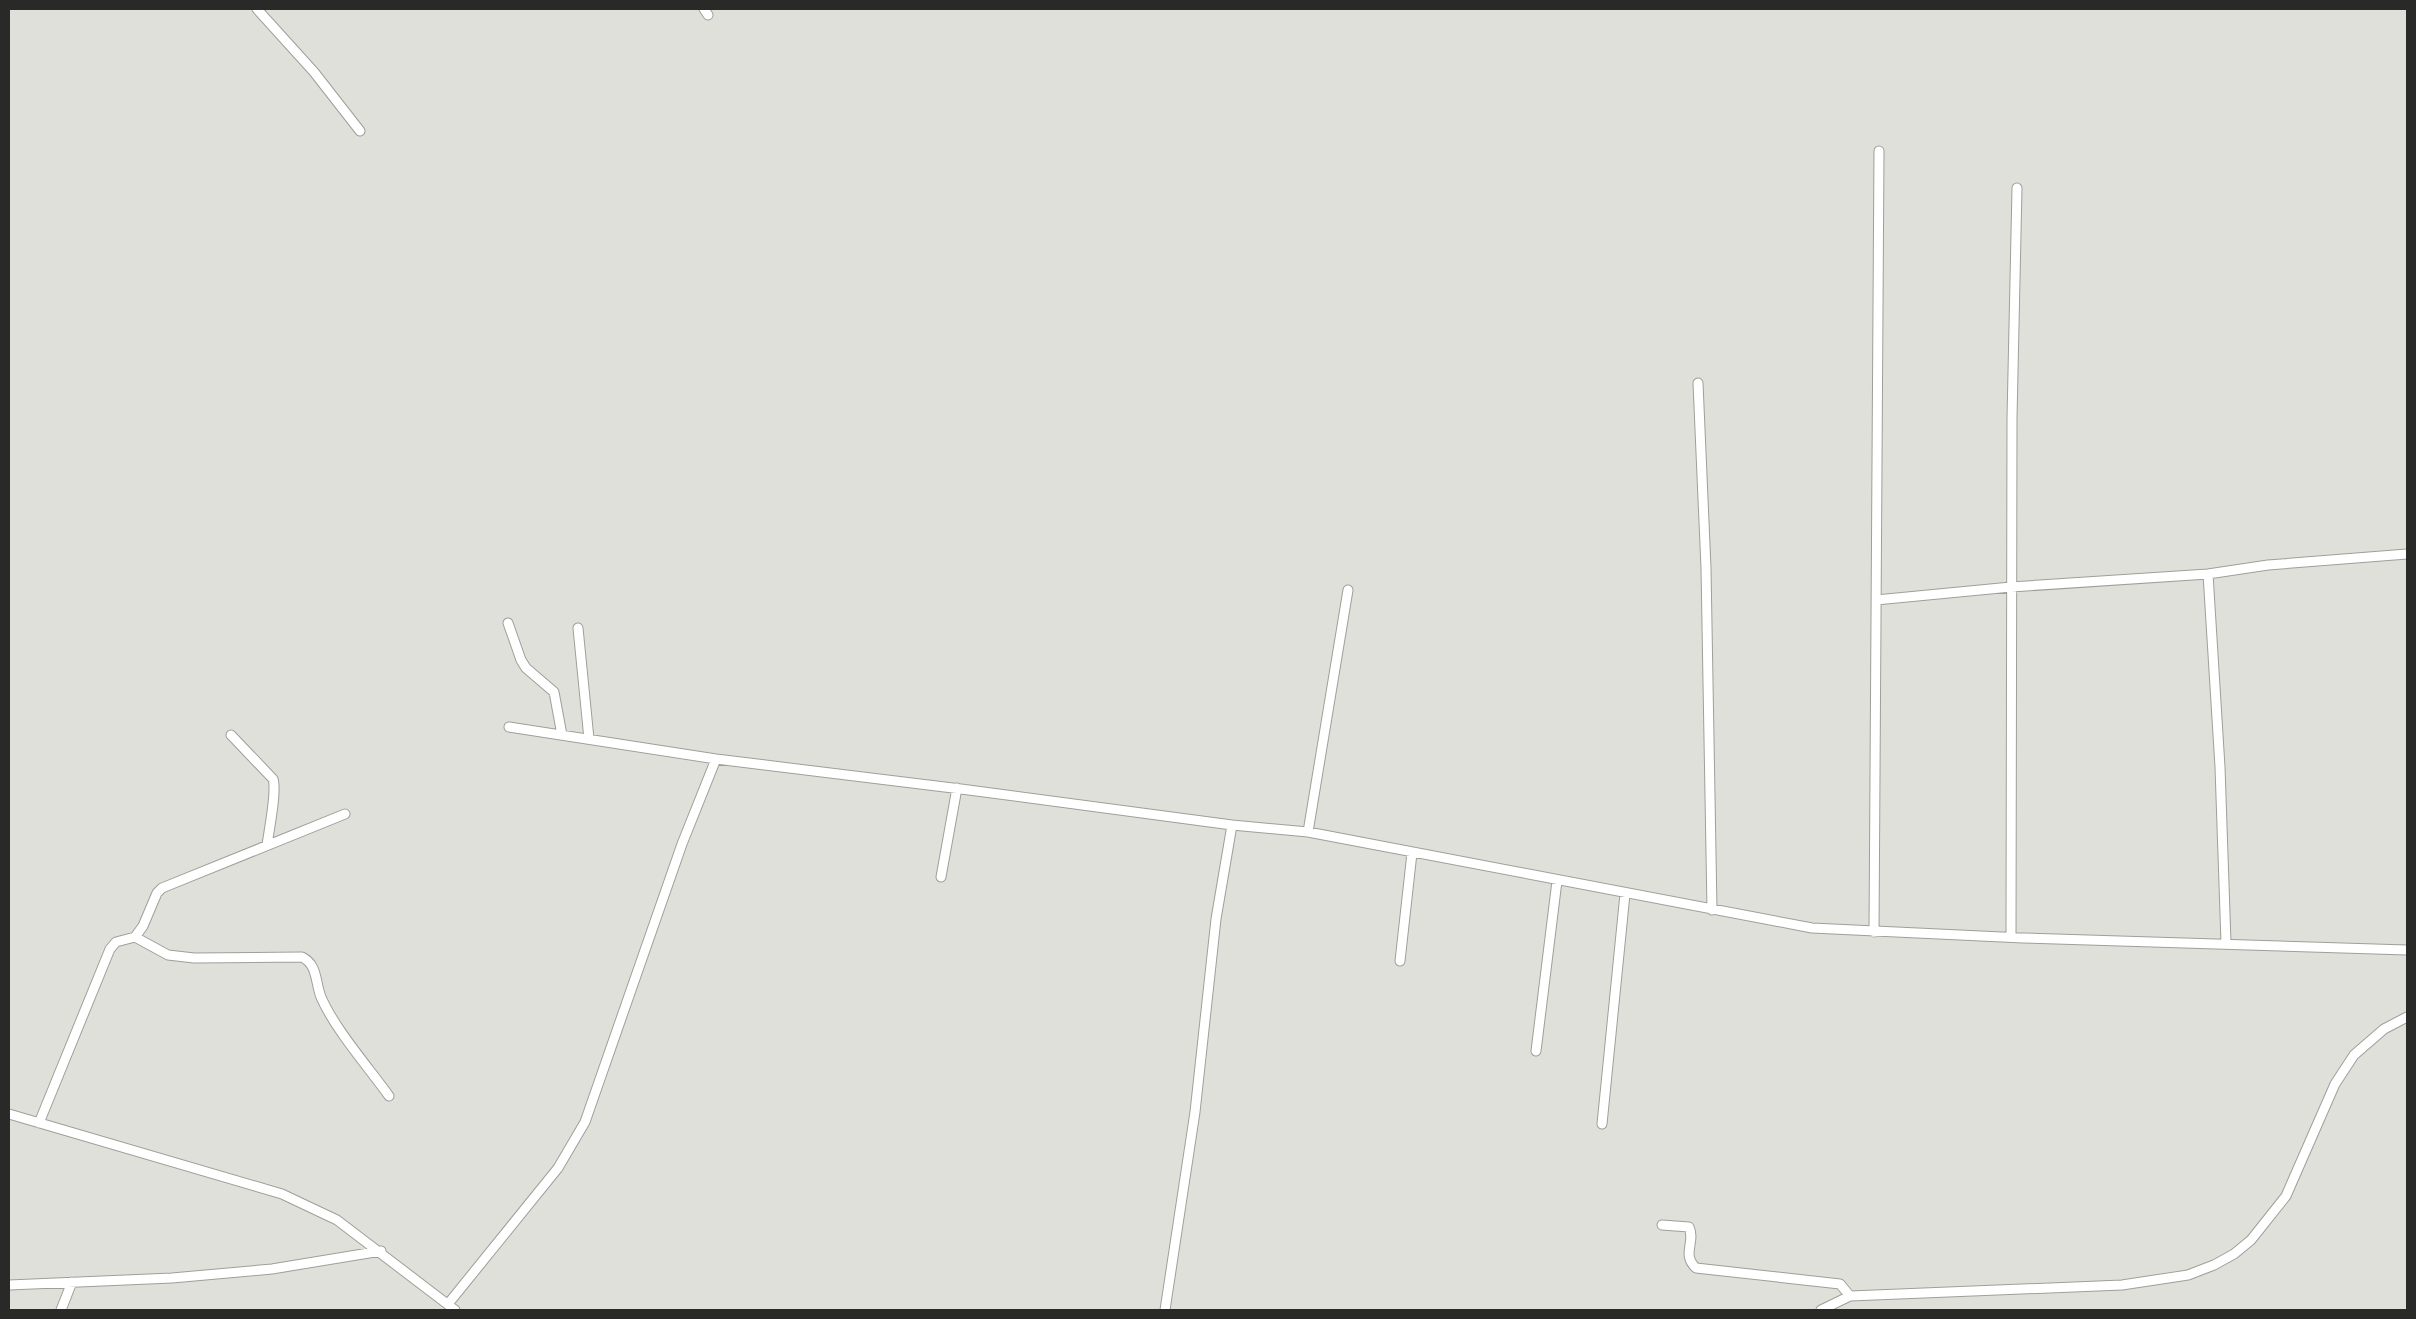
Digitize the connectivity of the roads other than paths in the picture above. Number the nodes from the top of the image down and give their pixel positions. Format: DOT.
graph roads {
  1 [pos="257,9"];
  2 [pos="360,131"];
  3 [pos="1879,151"];
  4 [pos="2017,188"];
  5 [pos="1698,383"];
  6 [pos="2407,554"];
  7 [pos="2208,574"];
  8 [pos="2011,587"];
  9 [pos="1348,590"];
  10 [pos="1876,600"];
  11 [pos="508,624"];
  12 [pos="578,628"];
  13 [pos="509,727"];
  14 [pos="231,735"];
  15 [pos="562,735"];
  16 [pos="589,740"];
  17 [pos="716,759"];
  18 [pos="957,788"];
  19 [pos="345,814"];
  20 [pos="1232,825"];
  21 [pos="1308,832"];
  22 [pos="267,845"];
  23 [pos="1412,853"];
  24 [pos="941,877"];
  25 [pos="1557,881"];
  26 [pos="1626,894"];
  27 [pos="1712,910"];
  28 [pos="1874,932"];
  29 [pos="135,937"];
  30 [pos="2011,937"];
  31 [pos="2226,943"];
  32 [pos="2407,950"];
  33 [pos="1400,961"];
  34 [pos="2407,1017"];
  35 [pos="1536,1051"];
  36 [pos="389,1096"];
  37 [pos="9,1114"];
  38 [pos="39,1123"];
  39 [pos="1602,1124"];
  40 [pos="1662,1225"];
  41 [pos="381,1251"];
  42 [pos="72,1282"];
  43 [pos="9,1285"];
  44 [pos="1850,1296"];
  45 [pos="452,1307"];
  46 [pos="61,1310"];
  47 [pos="1165,1310"];
  48 [pos="1821,1310"];
  1 -- 2 [label="street"];
  3 -- 10 [label="street"];
  4 -- 8 [label="street"];
  5 -- 27 [label="street"];
  6 -- 7 [label="street"];
  7 -- 8 [label="street"];
  7 -- 31 [label="street"];
  8 -- 10 [label="street"];
  8 -- 30 [label="street"];
  9 -- 21 [label="street"];
  10 -- 28 [label="street"];
  11 -- 15 [label="street"];
  12 -- 16 [label="street"];
  13 -- 15 [label="street"];
  14 -- 22 [label="street"];
  15 -- 16 [label="street"];
  16 -- 17 [label="street"];
  17 -- 18 [label="street"];
  17 -- 45 [label="street"];
  18 -- 20 [label="street"];
  18 -- 24 [label="street"];
  19 -- 22 [label="street"];
  20 -- 21 [label="street"];
  20 -- 47 [label="street"];
  21 -- 23 [label="street"];
  22 -- 29 [label="street"];
  23 -- 25 [label="street"];
  23 -- 33 [label="street"];
  25 -- 26 [label="street"];
  25 -- 35 [label="street"];
  26 -- 27 [label="street"];
  26 -- 39 [label="street"];
  27 -- 28 [label="street"];
  28 -- 30 [label="street"];
  29 -- 36 [label="street"];
  29 -- 38 [label="street"];
  30 -- 31 [label="street"];
  31 -- 32 [label="street"];
  34 -- 44 [label="street"];
  37 -- 38 [label="street"];
  38 -- 41 [label="street"];
  40 -- 44 [label="street"];
  41 -- 42 [label="street"];
  41 -- 45 [label="street"];
  42 -- 43 [label="street"];
  42 -- 46 [label="street"];
  44 -- 48 [label="street"];
}
